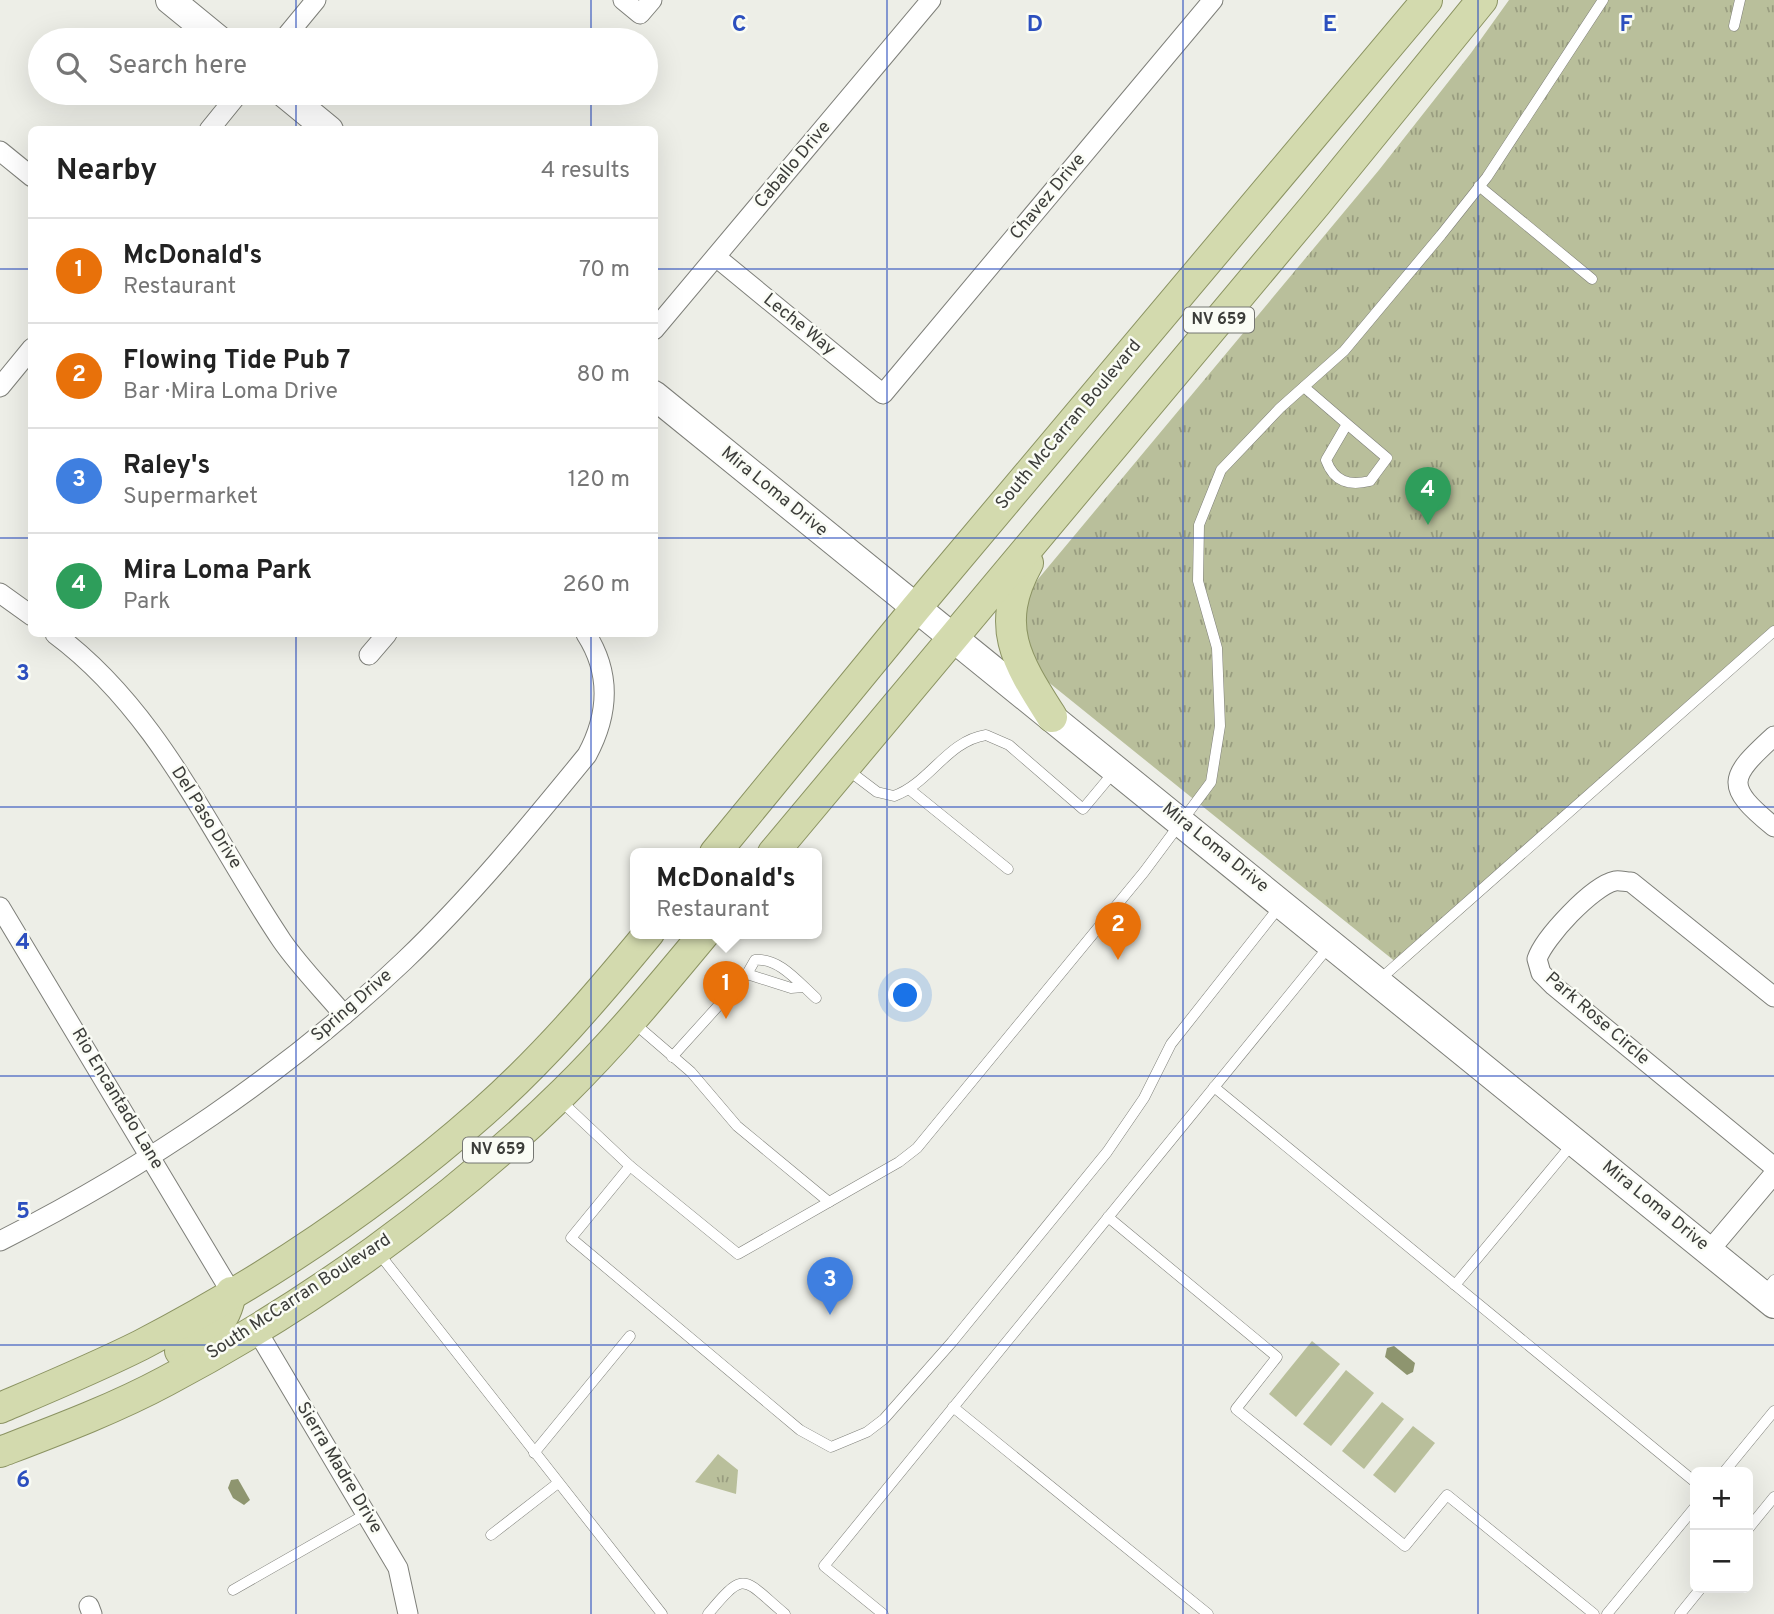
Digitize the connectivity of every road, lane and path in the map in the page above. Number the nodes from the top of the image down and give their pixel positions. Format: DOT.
graph roads {
  1 [pos="170,0"];
  2 [pos="316,0"];
  3 [pos="623,0"];
  4 [pos="931,0"];
  5 [pos="1213,0"];
  6 [pos="1427,0"];
  7 [pos="1482,0"];
  8 [pos="1603,0"];
  9 [pos="1740,0"];
  10 [pos="646,7"];
  11 [pos="1734,26"];
  12 [pos="204,28"];
  13 [pos="293,28"];
  14 [pos="229,105"];
  15 [pos="299,105"];
  16 [pos="212,126"];
  17 [pos="324,126"];
  18 [pos="0,151"];
  19 [pos="28,174"];
  20 [pos="1479,187"];
  21 [pos="716,257"];
  22 [pos="1592,279"];
  23 [pos="658,325"];
  24 [pos="28,353"];
  25 [pos="0,387"];
  26 [pos="1304,387"];
  27 [pos="883,394"];
  28 [pos="658,398"];
  29 [pos="1347,424"];
  30 [pos="1054,516"];
  31 [pos="0,593"];
  32 [pos="916,608"];
  33 [pos="28,613"];
  34 [pos="1774,631"];
  35 [pos="59,637"];
  36 [pos="384,637"];
  37 [pos="588,637"];
  38 [pos="953,638"];
  39 [pos="369,655"];
  40 [pos="1052,716"];
  41 [pos="1774,736"];
  42 [pos="845,767"];
  43 [pos="1117,768"];
  44 [pos="909,789"];
  45 [pos="1182,821"];
  46 [pos="1774,827"];
  47 [pos="719,848"];
  48 [pos="777,848"];
  49 [pos="1008,869"];
  50 [pos="1283,903"];
  51 [pos="0,907"];
  52 [pos="644,939"];
  53 [pos="700,939"];
  54 [pos="1331,944"];
  55 [pos="747,974"];
  56 [pos="1377,981"];
  57 [pos="803,987"];
  58 [pos="1774,997"];
  59 [pos="816,998"];
  60 [pos="344,1015"];
  61 [pos="631,1021"];
  62 [pos="673,1057"];
  63 [pos="1214,1087"];
  64 [pos="558,1098"];
  65 [pos="471,1122"];
  66 [pos="1575,1141"];
  67 [pos="151,1154"];
  68 [pos="630,1166"];
  69 [pos="1774,1167"];
  70 [pos="1774,1174"];
  71 [pos="829,1202"];
  72 [pos="1108,1217"];
  73 [pos="0,1241"];
  74 [pos="376,1250"];
  75 [pos="1709,1251"];
  76 [pos="1455,1285"];
  77 [pos="231,1292"];
  78 [pos="1770,1293"];
  79 [pos="256,1329"];
  80 [pos="630,1336"];
  81 [pos="953,1407"];
  82 [pos="0,1408"];
  83 [pos="1774,1410"];
  84 [pos="0,1434"];
  85 [pos="0,1452"];
  86 [pos="534,1453"];
  87 [pos="1728,1467"];
  88 [pos="1690,1478"];
  89 [pos="558,1483"];
  90 [pos="1774,1497"];
  91 [pos="1690,1513"];
  92 [pos="367,1514"];
  93 [pos="1753,1523"];
  94 [pos="491,1535"];
  95 [pos="233,1590"];
  96 [pos="1697,1593"];
  97 [pos="408,1614"];
  98 [pos="662,1614"];
  99 [pos="708,1614"];
  100 [pos="785,1614"];
  101 [pos="883,1614"];
  102 [pos="1209,1614"];
  103 [pos="1594,1614"];
  104 [pos="1607,1614"];
  105 [pos="1680,1614"];
  1 -- 12 [label="main road"];
  2 -- 13 [label="street"];
  3 -- 10 [label="street"];
  4 -- 21 [label="street, Caballo Drive"];
  5 -- 27 [label="street, Chavez Drive"];
  6 -- 32 [label="main road, South McCarran Boulevard / NV 659"];
  7 -- 30 [label="main road, NV 659"];
  8 -- 20 [label="lane"];
  9 -- 11 [label="lane"];
  14 -- 16 [label="street"];
  15 -- 17 [label="main road"];
  18 -- 19 [label="street"];
  20 -- 22 [label="lane"];
  20 -- 26 [label="lane"];
  21 -- 23 [label="street, Caballo Drive"];
  21 -- 27 [label="street, Leche Way"];
  24 -- 25 [label="street"];
  26 -- 29 [label="lane"];
  26 -- 45 [label="lane"];
  28 -- 32 [label="main road, Mira Loma Drive"];
  29 -- 29 [label="lane"];
  30 -- 38 [label="main road, NV 659"];
  30 -- 40 [label="main road"];
  31 -- 33 [label="street"];
  32 -- 38 [label="main road, Mira Loma Drive"];
  32 -- 47 [label="main road, South McCarran Boulevard / NV 659"];
  34 -- 56 [label="lane"];
  35 -- 60 [label="street, Del Paso Drive"];
  36 -- 39 [label="street"];
  37 -- 60 [label="street, Spring Drive"];
  38 -- 40 [label="main road, Mira Loma Drive"];
  38 -- 42 [label="main road, NV 659"];
  40 -- 43 [label="main road, Mira Loma Drive"];
  41 -- 46 [label="street"];
  42 -- 44 [label="lane"];
  42 -- 48 [label="main road, NV 659"];
  43 -- 44 [label="lane"];
  43 -- 45 [label="main road, Mira Loma Drive"];
  44 -- 49 [label="lane"];
  45 -- 50 [label="main road, Mira Loma Drive"];
  45 -- 71 [label="lane"];
  50 -- 54 [label="main road, Mira Loma Drive"];
  50 -- 68 [label="lane"];
  51 -- 67 [label="street, Rio Encantado Lane"];
  52 -- 65 [label="main road, NV 659"];
  53 -- 61 [label="main road, South McCarran Boulevard / NV 659"];
  54 -- 56 [label="main road, Mira Loma Drive"];
  54 -- 63 [label="lane"];
  55 -- 57 [label="lane"];
  55 -- 57 [label="lane"];
  55 -- 62 [label="lane"];
  56 -- 66 [label="main road, Mira Loma Drive"];
  57 -- 59 [label="lane"];
  58 -- 69 [label="street, Park Rose Circle"];
  60 -- 67 [label="street, Spring Drive"];
  61 -- 62 [label="lane"];
  61 -- 64 [label="main road, South McCarran Boulevard / NV 659"];
  62 -- 71 [label="lane"];
  63 -- 72 [label="lane"];
  63 -- 76 [label="lane"];
  64 -- 68 [label="lane"];
  64 -- 74 [label="main road, South McCarran Boulevard / NV 659"];
  65 -- 77 [label="main road, NV 659"];
  65 -- 79 [label="main road"];
  66 -- 75 [label="main road, Mira Loma Drive"];
  66 -- 76 [label="lane"];
  67 -- 73 [label="street, Spring Drive"];
  67 -- 77 [label="street, Rio Encantado Lane"];
  68 -- 71 [label="lane"];
  70 -- 75 [label="street"];
  72 -- 81 [label="lane"];
  72 -- 103 [label="lane"];
  74 -- 79 [label="main road, South McCarran Boulevard / NV 659"];
  74 -- 86 [label="lane"];
  75 -- 78 [label="main road, Mira Loma Drive"];
  76 -- 88 [label="lane"];
  77 -- 82 [label="main road, NV 659"];
  77 -- 84 [label="main road"];
  79 -- 85 [label="main road, South McCarran Boulevard / NV 659"];
  79 -- 92 [label="street, Sierra Madre Drive"];
  80 -- 86 [label="lane"];
  81 -- 101 [label="lane"];
  81 -- 102 [label="lane"];
  83 -- 87 [label="lane"];
  86 -- 89 [label="lane"];
  89 -- 94 [label="lane"];
  89 -- 98 [label="lane"];
  90 -- 93 [label="lane"];
  91 -- 104 [label="lane"];
  92 -- 95 [label="lane"];
  92 -- 97 [label="street, Sierra Madre Drive"];
  96 -- 105 [label="lane"];
  99 -- 100 [label="lane"];
}
